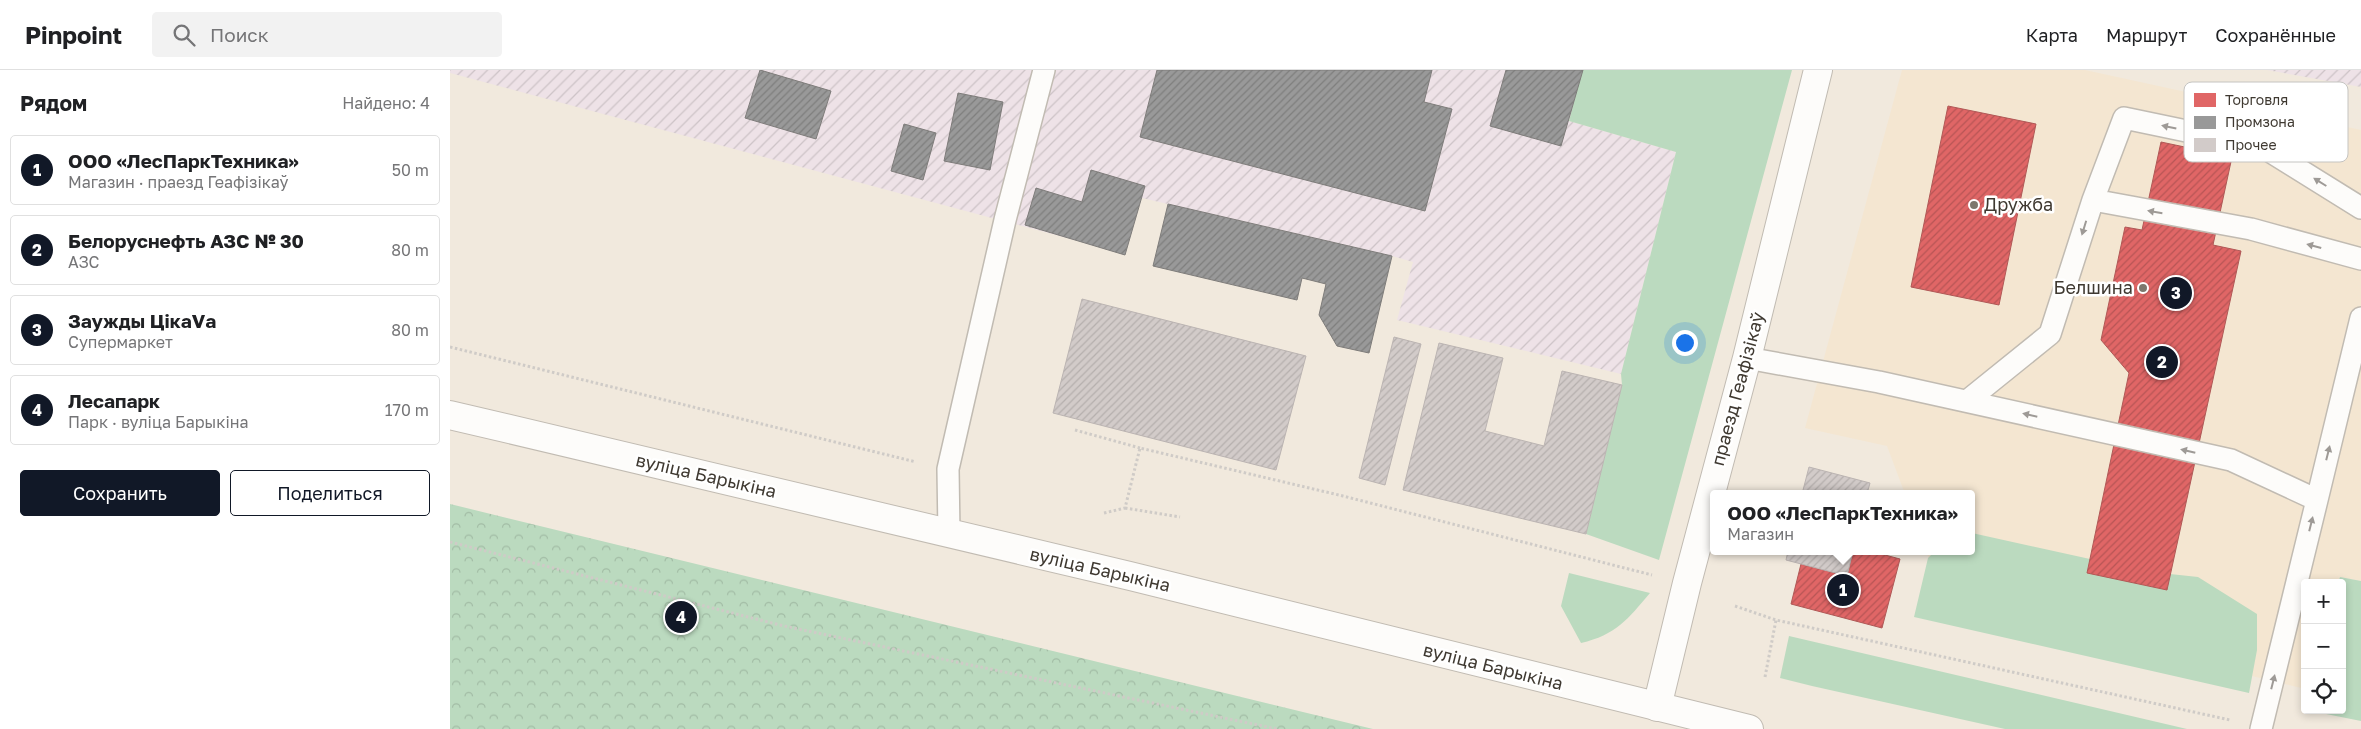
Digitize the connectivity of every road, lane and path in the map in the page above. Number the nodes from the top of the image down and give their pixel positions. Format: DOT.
graph roads {
  1 [pos="1044,70"];
  2 [pos="1818,70"];
  3 [pos="2184,130"];
  4 [pos="2288,162"];
  5 [pos="2092,200"];
  6 [pos="2361,208"];
  7 [pos="2361,259"];
  8 [pos="2361,318"];
  9 [pos="450,347"];
  10 [pos="1747,358"];
  11 [pos="1967,401"];
  12 [pos="450,415"];
  13 [pos="1075,430"];
  14 [pos="1140,448"];
  15 [pos="948,469"];
  16 [pos="1711,490"];
  17 [pos="1710,494"];
  18 [pos="2317,500"];
  19 [pos="1125,508"];
  20 [pos="1104,512"];
  21 [pos="1180,517"];
  22 [pos="949,534"];
  23 [pos="450,542"];
  24 [pos="1654,575"];
  25 [pos="1735,606"];
  26 [pos="1776,620"];
  27 [pos="1765,677"];
  28 [pos="1657,707"];
  29 [pos="2262,728"];
  30 [pos="1277,729"];
  31 [pos="1749,729"];
  1 -- 15 [label="lane"];
  2 -- 10 [label="main road, праезд Геафізікаў"];
  3 -- 5 [label="lane, one-way"];
  6 -- 4 [label="lane, one-way"];
  7 -- 5 [label="lane, one-way"];
  5 -- 11 [label="lane, one-way"];
  18 -- 8 [label="lane, one-way"];
  9 -- 15 [label="path"];
  10 -- 11 [label="lane"];
  10 -- 16 [label="main road, праезд Геафізікаў"];
  18 -- 11 [label="lane, one-way"];
  12 -- 22 [label="main road, вуліца Барыкіна"];
  13 -- 14 [label="path"];
  14 -- 19 [label="path"];
  14 -- 24 [label="path"];
  15 -- 22 [label="lane"];
  17 -- 28 [label="main road, праезд Геафізікаў"];
  29 -- 18 [label="lane, one-way"];
  19 -- 20 [label="path"];
  19 -- 21 [label="path"];
  22 -- 28 [label="main road, вуліца Барыкіна"];
  23 -- 30 [label="path"];
  25 -- 26 [label="path"];
  26 -- 27 [label="path"];
  26 -- 29 [label="path"];
  28 -- 31 [label="main road, вуліца Барыкіна"];
}
